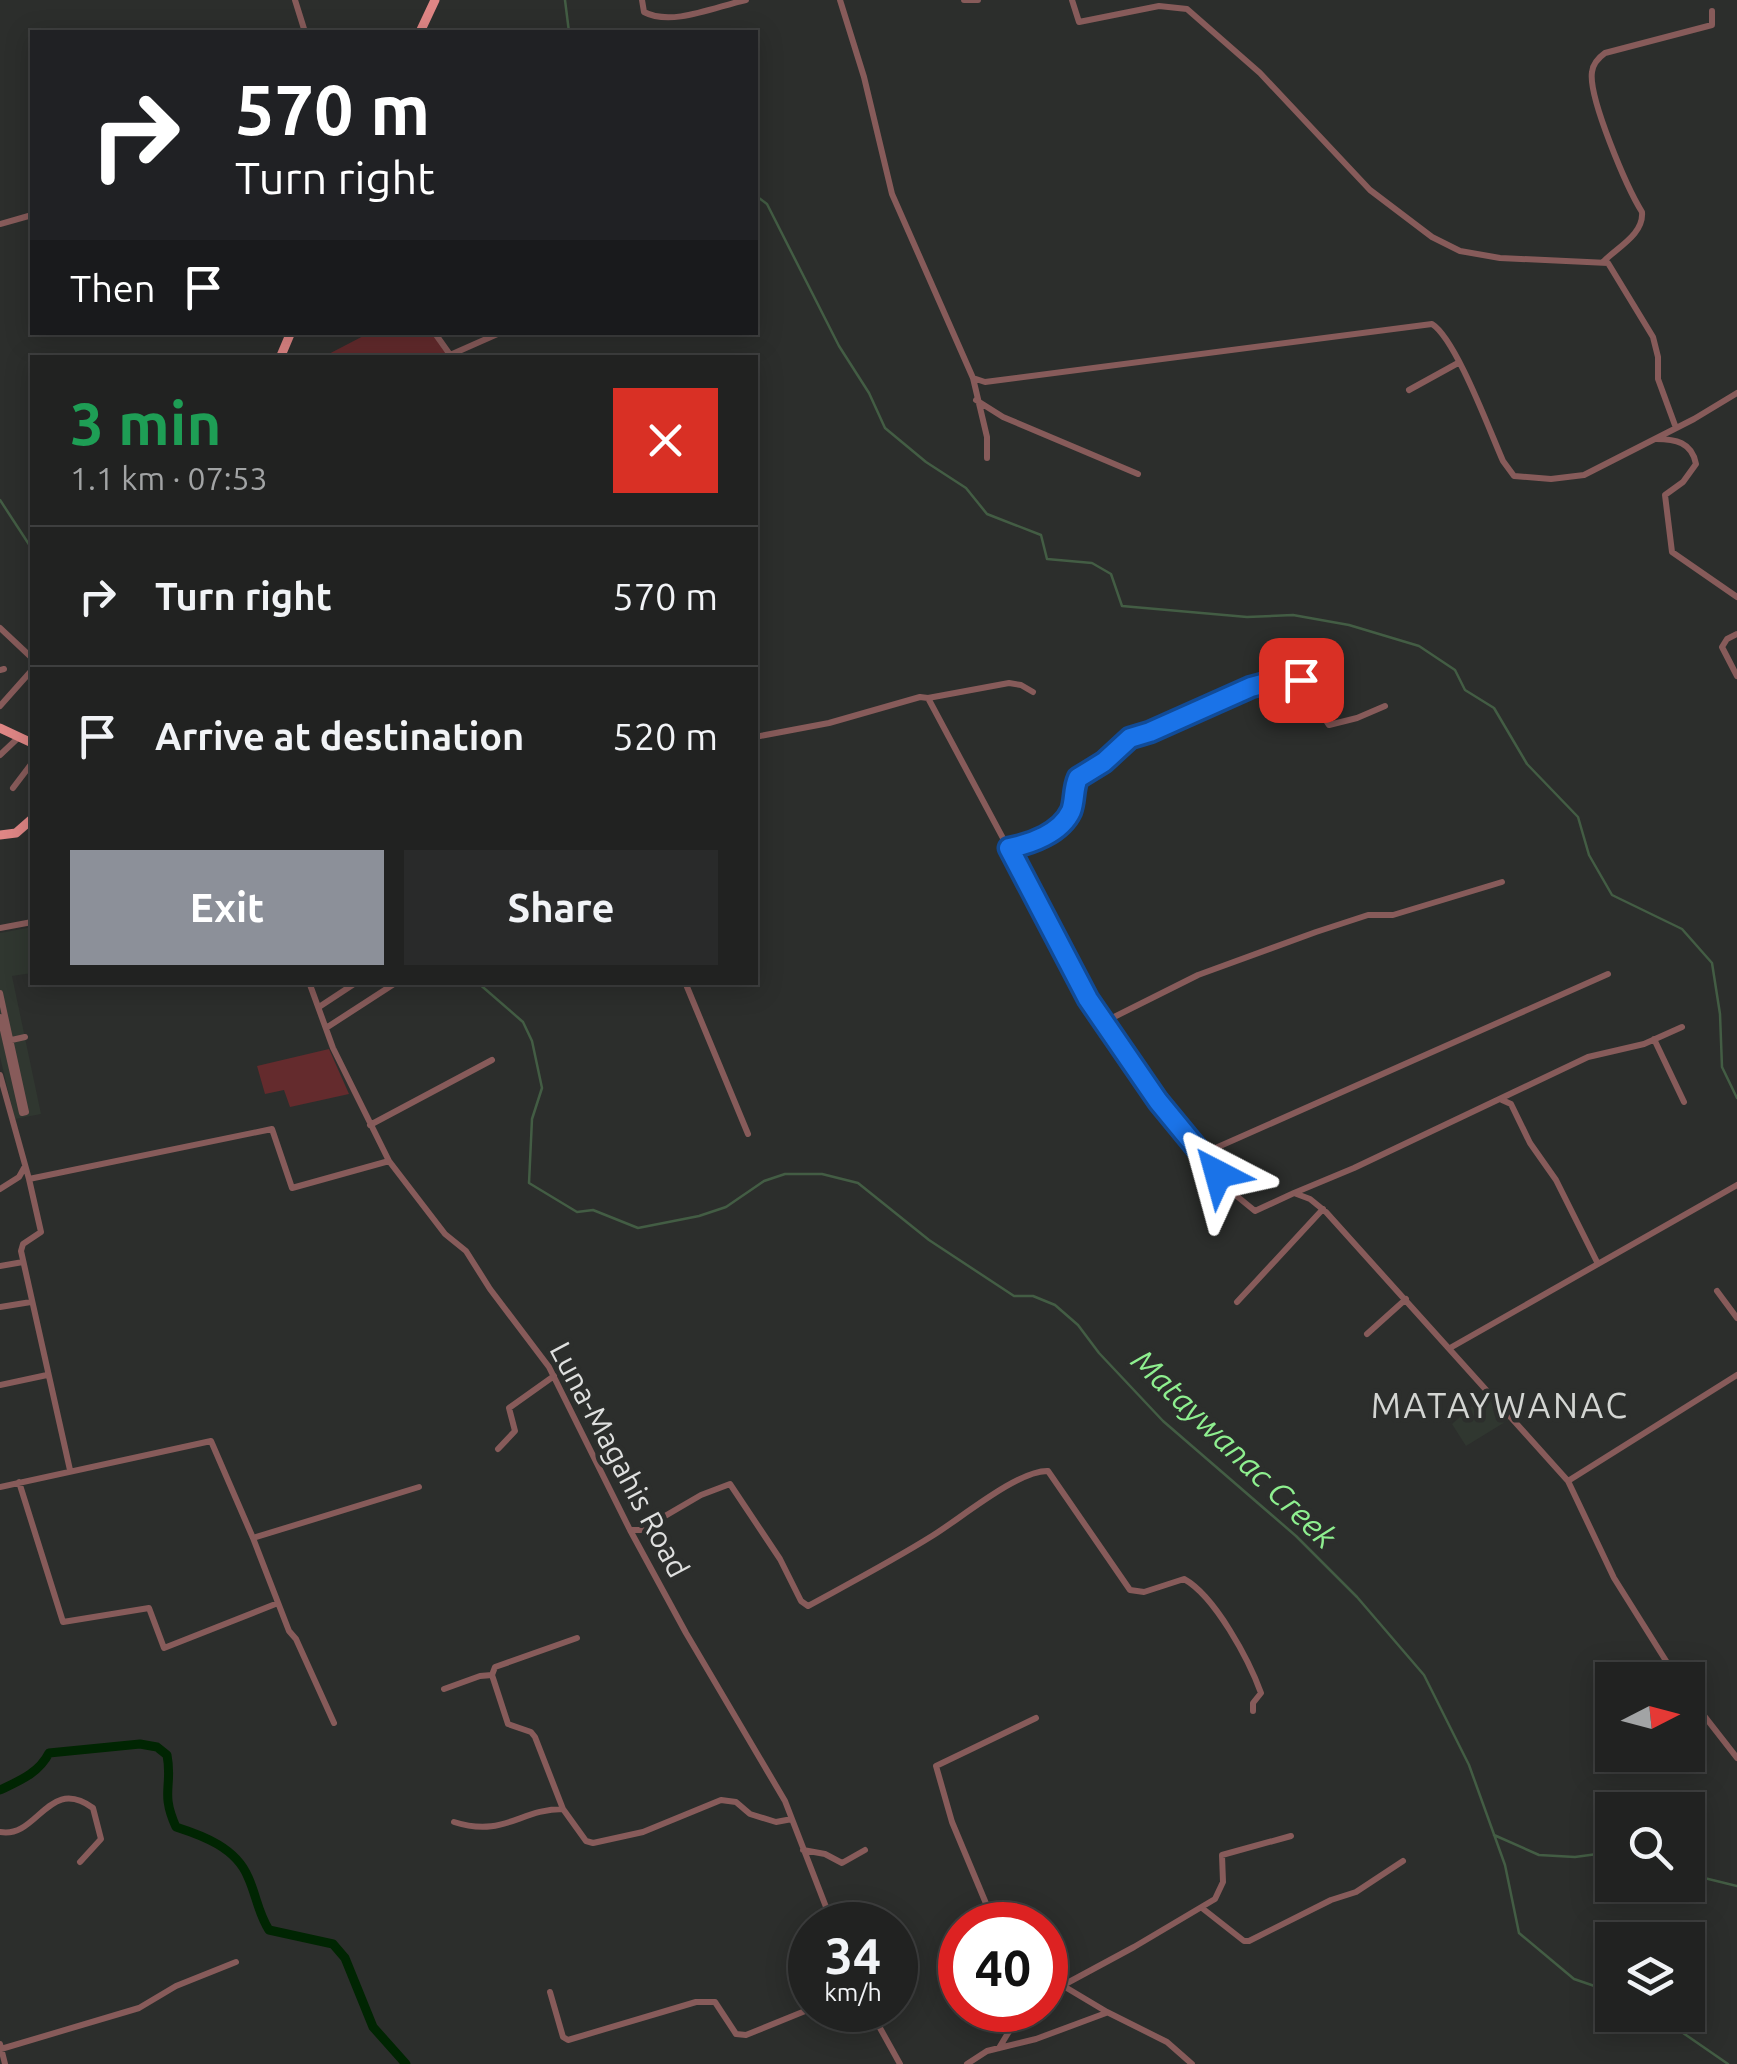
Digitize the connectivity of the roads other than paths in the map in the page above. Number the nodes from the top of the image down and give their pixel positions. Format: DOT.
graph roads {
  1 [pos="295,0"];
  2 [pos="436,0"];
  3 [pos="642,0"];
  4 [pos="746,0"];
  5 [pos="840,0"];
  6 [pos="964,0"];
  7 [pos="978,0"];
  8 [pos="1072,0"];
  9 [pos="1712,12"];
  10 [pos="304,30"];
  11 [pos="421,30"];
  12 [pos="30,216"];
  13 [pos="0,224"];
  14 [pos="1603,262"];
  15 [pos="496,335"];
  16 [pos="453,355"];
  17 [pos="1458,363"];
  18 [pos="972,378"];
  19 [pos="1409,390"];
  20 [pos="1737,393"];
  21 [pos="976,400"];
  22 [pos="1676,428"];
  23 [pos="1654,438"];
  24 [pos="987,458"];
  25 [pos="1138,474"];
  26 [pos="1737,597"];
  27 [pos="0,628"];
  28 [pos="1737,634"];
  29 [pos="30,656"];
  30 [pos="30,672"];
  31 [pos="1737,676"];
  32 [pos="0,686"];
  33 [pos="1032,692"];
  34 [pos="11,694"];
  35 [pos="928,698"];
  36 [pos="0,706"];
  37 [pos="1384,706"];
  38 [pos="0,728"];
  39 [pos="758,736"];
  40 [pos="18,738"];
  41 [pos="30,743"];
  42 [pos="0,755"];
  43 [pos="30,766"];
  44 [pos="12,788"];
  45 [pos="30,821"];
  46 [pos="0,836"];
  47 [pos="1009,848"];
  48 [pos="1502,882"];
  49 [pos="30,922"];
  50 [pos="0,928"];
  51 [pos="1608,974"];
  52 [pos="310,985"];
  53 [pos="353,985"];
  54 [pos="391,985"];
  55 [pos="686,985"];
  56 [pos="0,992"];
  57 [pos="319,1008"];
  58 [pos="0,1018"];
  59 [pos="1104,1022"];
  60 [pos="1682,1027"];
  61 [pos="326,1028"];
  62 [pos="25,1038"];
  63 [pos="1654,1039"];
  64 [pos="8,1041"];
  65 [pos="492,1060"];
  66 [pos="0,1075"];
  67 [pos="1501,1099"];
  68 [pos="1684,1102"];
  69 [pos="370,1126"];
  70 [pos="748,1134"];
  71 [pos="1202,1154"];
  72 [pos="389,1161"];
  73 [pos="25,1167"];
  74 [pos="28,1179"];
  75 [pos="1737,1185"];
  76 [pos="0,1190"];
  77 [pos="1294,1192"];
  78 [pos="1323,1210"];
  79 [pos="23,1262"];
  80 [pos="1598,1264"];
  81 [pos="0,1266"];
  82 [pos="1716,1291"];
  83 [pos="1406,1299"];
  84 [pos="31,1302"];
  85 [pos="1237,1302"];
  86 [pos="0,1307"];
  87 [pos="1737,1318"];
  88 [pos="1367,1334"];
  89 [pos="1450,1348"];
  90 [pos="47,1375"];
  91 [pos="1737,1375"];
  92 [pos="554,1376"];
  93 [pos="0,1385"];
  94 [pos="498,1449"];
  95 [pos="70,1470"];
  96 [pos="1568,1480"];
  97 [pos="19,1482"];
  98 [pos="0,1487"];
  99 [pos="419,1487"];
  100 [pos="630,1530"];
  101 [pos="253,1538"];
  102 [pos="278,1603"];
  103 [pos="577,1638"];
  104 [pos="1667,1662"];
  105 [pos="492,1675"];
  106 [pos="444,1689"];
  107 [pos="1253,1710"];
  108 [pos="1705,1717"];
  109 [pos="1036,1718"];
  110 [pos="334,1723"];
  111 [pos="1737,1758"];
  112 [pos="563,1809"];
  113 [pos="792,1819"];
  114 [pos="454,1822"];
  115 [pos="0,1832"];
  116 [pos="1291,1836"];
  117 [pos="803,1850"];
  118 [pos="865,1850"];
  119 [pos="1404,1861"];
  120 [pos="80,1862"];
  121 [pos="824,1902"];
  122 [pos="985,1902"];
  123 [pos="1202,1908"];
  124 [pos="236,1962"];
  125 [pos="1068,1982"];
  126 [pos="1068,1988"];
  127 [pos="550,1992"];
  128 [pos="1106,2012"];
  129 [pos="788,2018"];
  130 [pos="882,2032"];
  131 [pos="1008,2032"];
  132 [pos="1,2047"];
  133 [pos="998,2049"];
  134 [pos="5,2064"];
  135 [pos="900,2064"];
  136 [pos="967,2064"];
  137 [pos="1192,2064"];
  1 -- 10 [label="street"];
  2 -- 11 [label="main road"];
  3 -- 4 [label="street"];
  5 -- 18 [label="street"];
  6 -- 7 [label="street"];
  8 -- 14 [label="street"];
  9 -- 14 [label="street"];
  12 -- 13 [label="street"];
  14 -- 22 [label="street"];
  15 -- 16 [label="street"];
  17 -- 18 [label="street"];
  17 -- 19 [label="street"];
  17 -- 23 [label="street"];
  18 -- 21 [label="street"];
  20 -- 22 [label="street"];
  21 -- 24 [label="street"];
  21 -- 25 [label="street"];
  22 -- 23 [label="street"];
  23 -- 26 [label="street"];
  27 -- 29 [label="street"];
  28 -- 31 [label="street"];
  30 -- 34 [label="street"];
  32 -- 34 [label="street"];
  33 -- 35 [label="street"];
  34 -- 36 [label="street"];
  35 -- 39 [label="street"];
  35 -- 47 [label="street"];
  37 -- 47 [label="street"];
  38 -- 40 [label="main road"];
  40 -- 41 [label="main road"];
  40 -- 42 [label="street"];
  43 -- 44 [label="street"];
  45 -- 46 [label="main road"];
  47 -- 59 [label="street"];
  48 -- 59 [label="street"];
  49 -- 50 [label="street"];
  51 -- 71 [label="street"];
  52 -- 57 [label="street, Luna-Magahis Road"];
  53 -- 57 [label="street"];
  54 -- 61 [label="street"];
  55 -- 70 [label="street"];
  56 -- 64 [label="street"];
  57 -- 61 [label="street, Luna-Magahis Road"];
  58 -- 64 [label="street"];
  59 -- 71 [label="street"];
  60 -- 63 [label="street"];
  61 -- 69 [label="street, Luna-Magahis Road"];
  62 -- 64 [label="street"];
  63 -- 67 [label="street"];
  63 -- 68 [label="street"];
  64 -- 64 [label="street"];
  65 -- 69 [label="street"];
  66 -- 73 [label="street"];
  67 -- 77 [label="street"];
  67 -- 80 [label="street"];
  69 -- 72 [label="street, Luna-Magahis Road"];
  71 -- 77 [label="street"];
  72 -- 74 [label="street"];
  72 -- 92 [label="street, Luna-Magahis Road"];
  73 -- 74 [label="street"];
  73 -- 76 [label="street"];
  74 -- 79 [label="street"];
  75 -- 80 [label="street"];
  77 -- 78 [label="street"];
  78 -- 83 [label="street"];
  78 -- 85 [label="street"];
  79 -- 81 [label="street"];
  79 -- 84 [label="street"];
  80 -- 89 [label="street"];
  82 -- 87 [label="street"];
  83 -- 88 [label="street"];
  83 -- 89 [label="street"];
  84 -- 86 [label="street"];
  84 -- 90 [label="street"];
  89 -- 96 [label="street"];
  90 -- 93 [label="street"];
  90 -- 95 [label="street"];
  91 -- 96 [label="street"];
  92 -- 94 [label="street"];
  92 -- 100 [label="street, Luna-Magahis Road"];
  95 -- 97 [label="street"];
  95 -- 101 [label="street"];
  96 -- 104 [label="street"];
  97 -- 98 [label="street"];
  97 -- 102 [label="street"];
  99 -- 101 [label="street"];
  100 -- 107 [label="street"];
  100 -- 113 [label="street, Luna-Magahis Road"];
  101 -- 102 [label="street"];
  102 -- 110 [label="street"];
  103 -- 105 [label="street"];
  105 -- 106 [label="street"];
  105 -- 112 [label="street"];
  108 -- 111 [label="street"];
  109 -- 122 [label="street"];
  112 -- 113 [label="street"];
  112 -- 114 [label="street"];
  113 -- 117 [label="street, Luna-Magahis Road"];
  115 -- 120 [label="street"];
  116 -- 123 [label="street"];
  117 -- 118 [label="street"];
  117 -- 121 [label="street, Luna-Magahis Road"];
  119 -- 123 [label="street"];
  123 -- 125 [label="street"];
  124 -- 132 [label="street"];
  126 -- 128 [label="street"];
  127 -- 129 [label="street"];
  128 -- 133 [label="street"];
  128 -- 137 [label="street"];
  130 -- 135 [label="street"];
  131 -- 133 [label="street"];
  132 -- 134 [label="street"];
  133 -- 136 [label="street"];
}
